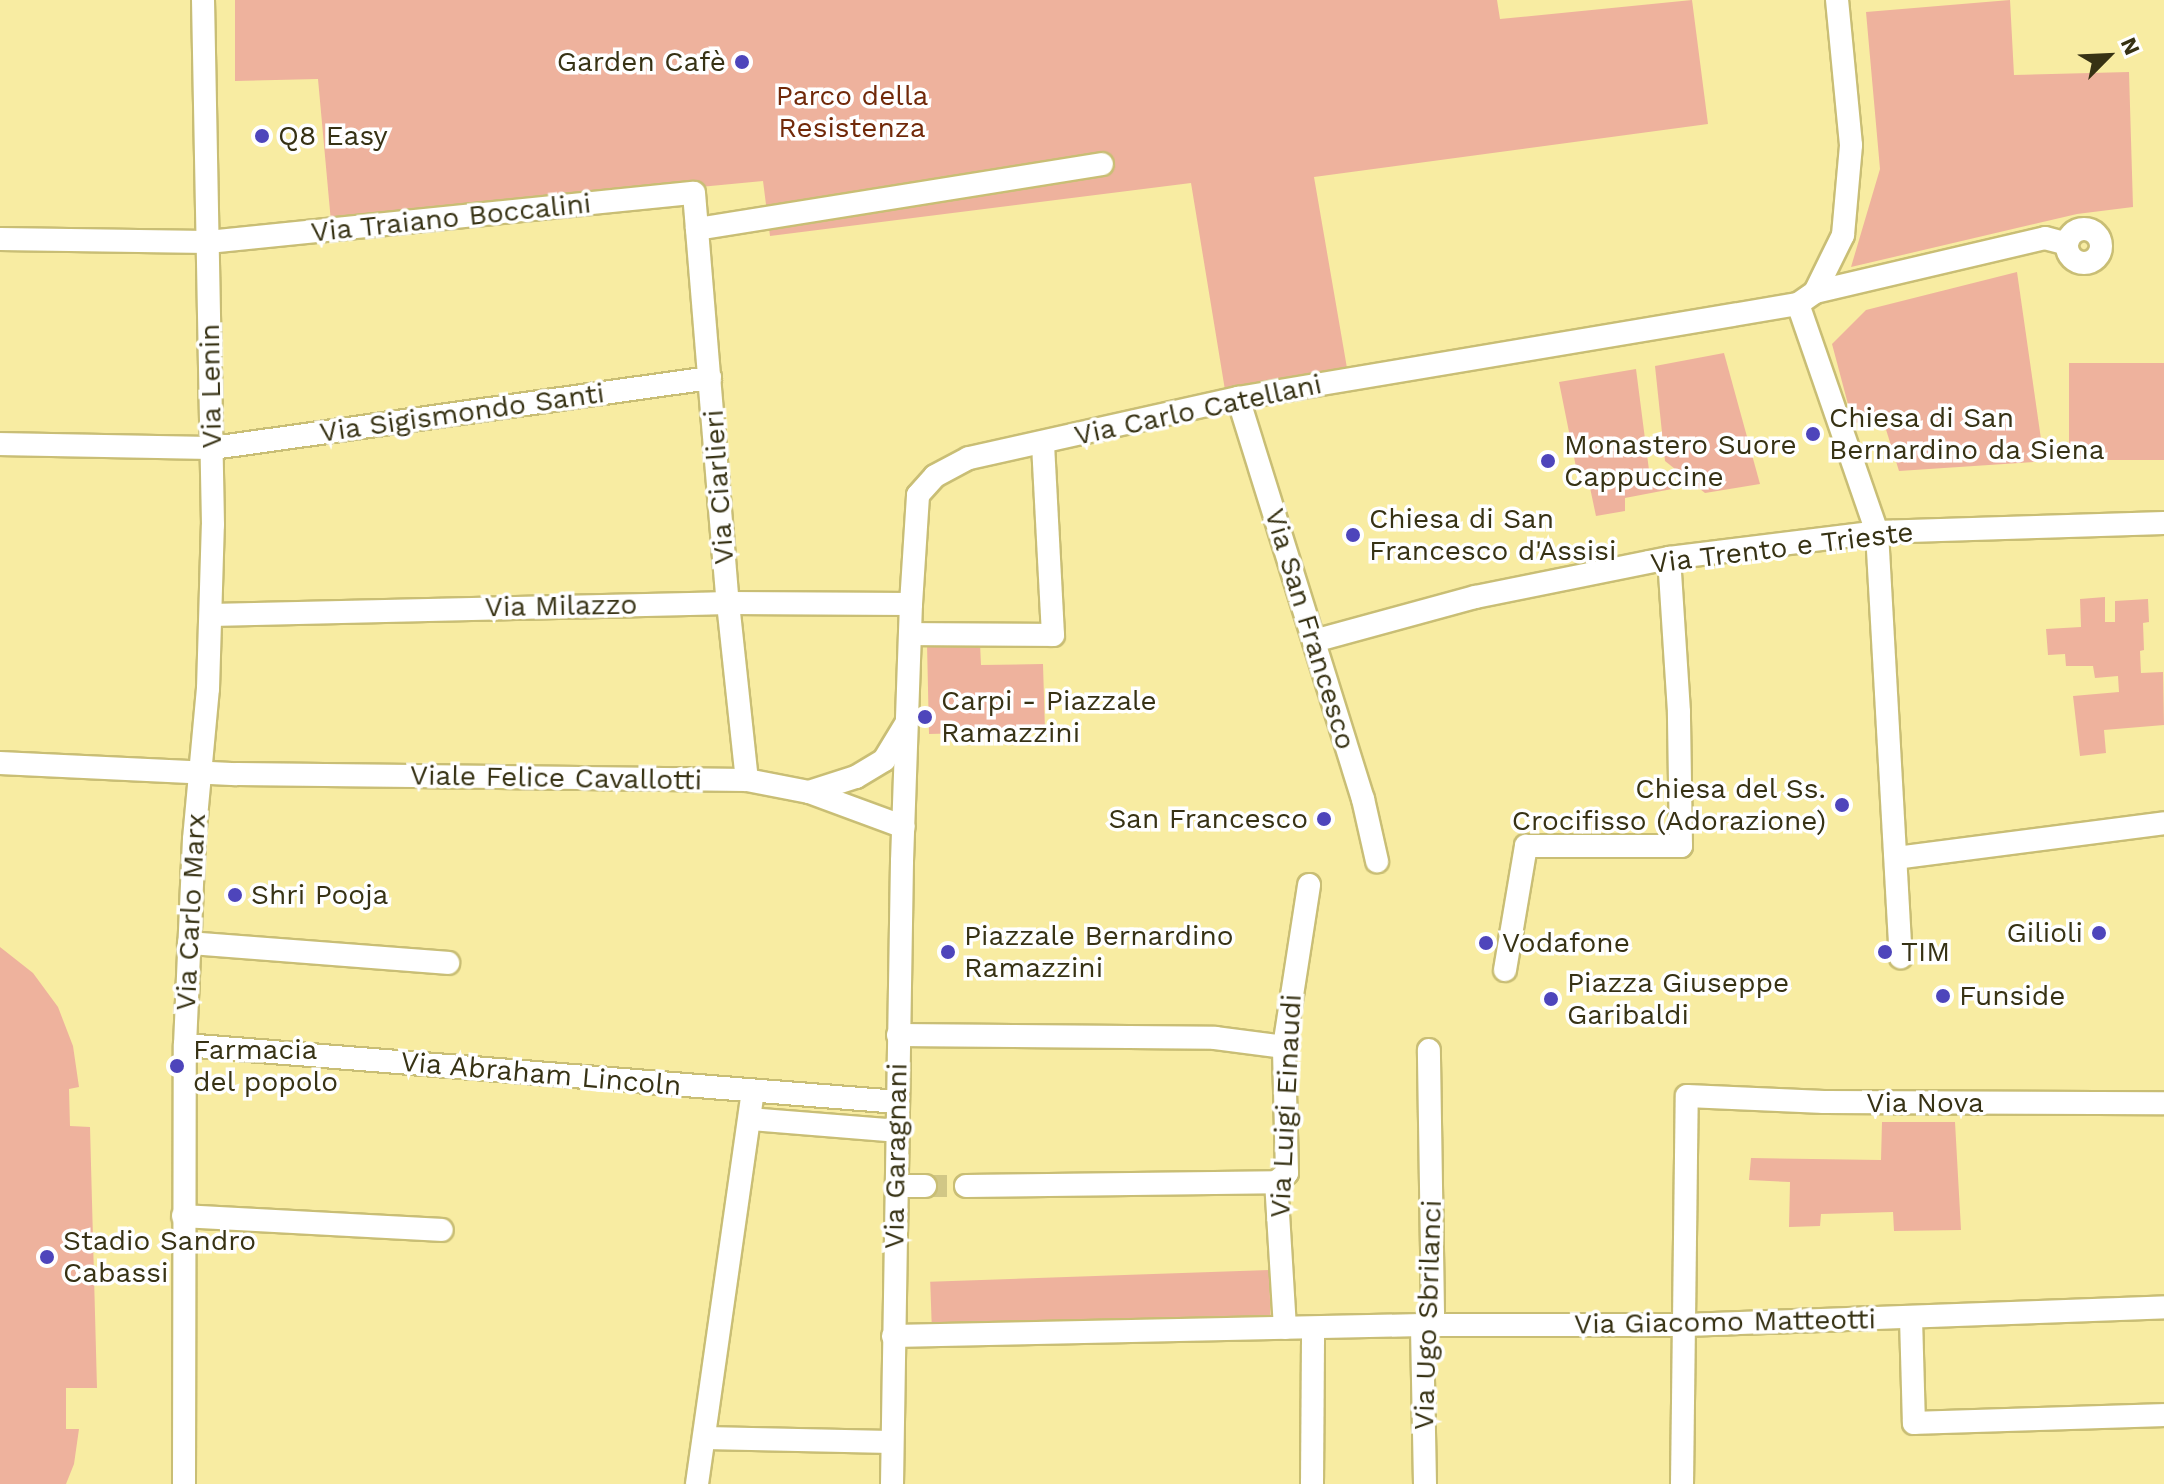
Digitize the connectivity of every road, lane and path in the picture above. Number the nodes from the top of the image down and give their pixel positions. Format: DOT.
graph roads {
  1 [pos="203,0"];
  2 [pos="1837,0"];
  3 [pos="1102,164"];
  4 [pos="694,193"];
  5 [pos="697,229"];
  6 [pos="0,239"];
  7 [pos="208,242"];
  8 [pos="2067,244"];
  9 [pos="1806,298"];
  10 [pos="710,378"];
  11 [pos="1238,398"];
  12 [pos="1043,443"];
  13 [pos="0,444"];
  14 [pos="213,448"];
  15 [pos="2164,523"];
  16 [pos="1877,532"];
  17 [pos="1669,558"];
  18 [pos="728,603"];
  19 [pos="911,604"];
  20 [pos="211,615"];
  21 [pos="910,634"];
  22 [pos="1314,641"];
  23 [pos="907,722"];
  24 [pos="0,763"];
  25 [pos="200,771"];
  26 [pos="747,780"];
  27 [pos="809,792"];
  28 [pos="2164,823"];
  29 [pos="904,827"];
  30 [pos="1896,858"];
  31 [pos="1377,861"];
  32 [pos="1309,885"];
  33 [pos="189,943"];
  34 [pos="1901,957"];
  35 [pos="448,963"];
  36 [pos="1505,970"];
  37 [pos="898,1035"];
  38 [pos="185,1045"];
  39 [pos="1284,1047"];
  40 [pos="1429,1050"];
  41 [pos="753,1092"];
  42 [pos="898,1102"];
  43 [pos="2164,1103"];
  44 [pos="750,1119"];
  45 [pos="898,1131"];
  46 [pos="1276,1182"];
  47 [pos="897,1186"];
  48 [pos="925,1186"];
  49 [pos="966,1186"];
  50 [pos="183,1216"];
  51 [pos="442,1230"];
  52 [pos="2164,1307"];
  53 [pos="1911,1318"];
  54 [pos="1422,1325"];
  55 [pos="1683,1325"];
  56 [pos="1285,1328"];
  57 [pos="1313,1328"];
  58 [pos="893,1336"];
  59 [pos="2164,1415"];
  60 [pos="704,1438"];
  61 [pos="892,1442"];
  62 [pos="184,1484"];
  63 [pos="697,1484"];
  64 [pos="892,1484"];
  65 [pos="1312,1484"];
  66 [pos="1425,1484"];
  67 [pos="1682,1484"];
  1 -- 7 [label="street, Via Lenin"];
  2 -- 9 [label="street"];
  3 -- 5 [label="street"];
  4 -- 5 [label="street, Via Ciarlieri"];
  4 -- 7 [label="street, Via Traiano Boccalini"];
  5 -- 10 [label="street, Via Ciarlieri"];
  6 -- 7 [label="street, Via Traiano Boccalini"];
  7 -- 14 [label="street, Via Lenin"];
  8 -- 9 [label="street, Via Carlo Catellani"];
  9 -- 11 [label="street, Via Carlo Catellani"];
  9 -- 16 [label="street"];
  10 -- 14 [label="street, Via Sigismondo Santi"];
  10 -- 18 [label="street, Via Ciarlieri"];
  11 -- 12 [label="street, Via Carlo Catellani"];
  11 -- 22 [label="street, Via San Francesco"];
  12 -- 19 [label="street, Via Carlo Catellani"];
  12 -- 21 [label="street"];
  13 -- 14 [label="street, Via Sigismondo Santi"];
  14 -- 20 [label="street, Via Lenin"];
  15 -- 16 [label="street, Via Trento e Trieste"];
  16 -- 17 [label="street, Via Trento e Trieste"];
  16 -- 30 [label="street"];
  17 -- 22 [label="street, Via Trento e Trieste"];
  17 -- 36 [label="street"];
  18 -- 19 [label="street, Via Milazzo"];
  18 -- 20 [label="street, Via Milazzo"];
  18 -- 26 [label="street, Via Ciarlieri"];
  19 -- 21 [label="street, Via Carlo Catellani"];
  20 -- 25 [label="street, Via Lenin"];
  21 -- 23 [label="street, Via Carlo Catellani"];
  22 -- 31 [label="street, Via San Francesco"];
  23 -- 27 [label="street"];
  23 -- 29 [label="street, Via Carlo Catellani"];
  24 -- 25 [label="street, Viale Felice Cavallotti"];
  25 -- 26 [label="street, Viale Felice Cavallotti"];
  25 -- 33 [label="street, Via Carlo Marx"];
  26 -- 27 [label="street, Viale Felice Cavallotti"];
  27 -- 29 [label="street, Viale Felice Cavallotti"];
  28 -- 30 [label="street"];
  29 -- 37 [label="street, Via Garagnani"];
  30 -- 34 [label="street"];
  32 -- 39 [label="street, Via Luigi Einaudi"];
  33 -- 35 [label="street"];
  33 -- 38 [label="street, Via Carlo Marx"];
  37 -- 39 [label="street"];
  37 -- 42 [label="street, Via Garagnani"];
  38 -- 41 [label="street, Via Abraham Lincoln"];
  38 -- 50 [label="street, Via Carlo Marx"];
  39 -- 46 [label="street, Via Luigi Einaudi"];
  40 -- 54 [label="street, Via Ugo Sbrilanci"];
  41 -- 42 [label="street, Via Abraham Lincoln"];
  41 -- 44 [label="street"];
  42 -- 45 [label="street, Via Garagnani"];
  43 -- 55 [label="street, Via Nova"];
  44 -- 45 [label="street"];
  44 -- 60 [label="street"];
  45 -- 47 [label="street, Via Garagnani"];
  46 -- 49 [label="street"];
  46 -- 56 [label="street, Via Luigi Einaudi"];
  47 -- 48 [label="street"];
  47 -- 58 [label="street, Via Garagnani"];
  50 -- 51 [label="street"];
  50 -- 62 [label="street, Via Carlo Marx"];
  52 -- 53 [label="street, Via Giacomo Matteotti"];
  53 -- 55 [label="street, Via Giacomo Matteotti"];
  53 -- 59 [label="street"];
  54 -- 55 [label="street, Via Giacomo Matteotti"];
  54 -- 57 [label="street, Via Giacomo Matteotti"];
  54 -- 66 [label="street, Via Ugo Sbrilanci"];
  55 -- 67 [label="street"];
  56 -- 57 [label="street, Via Giacomo Matteotti"];
  56 -- 58 [label="street, Via Giacomo Matteotti"];
  57 -- 65 [label="street"];
  58 -- 61 [label="street, Via Garagnani"];
  60 -- 61 [label="street"];
  60 -- 63 [label="street"];
  61 -- 64 [label="street, Via Garagnani"];
}
